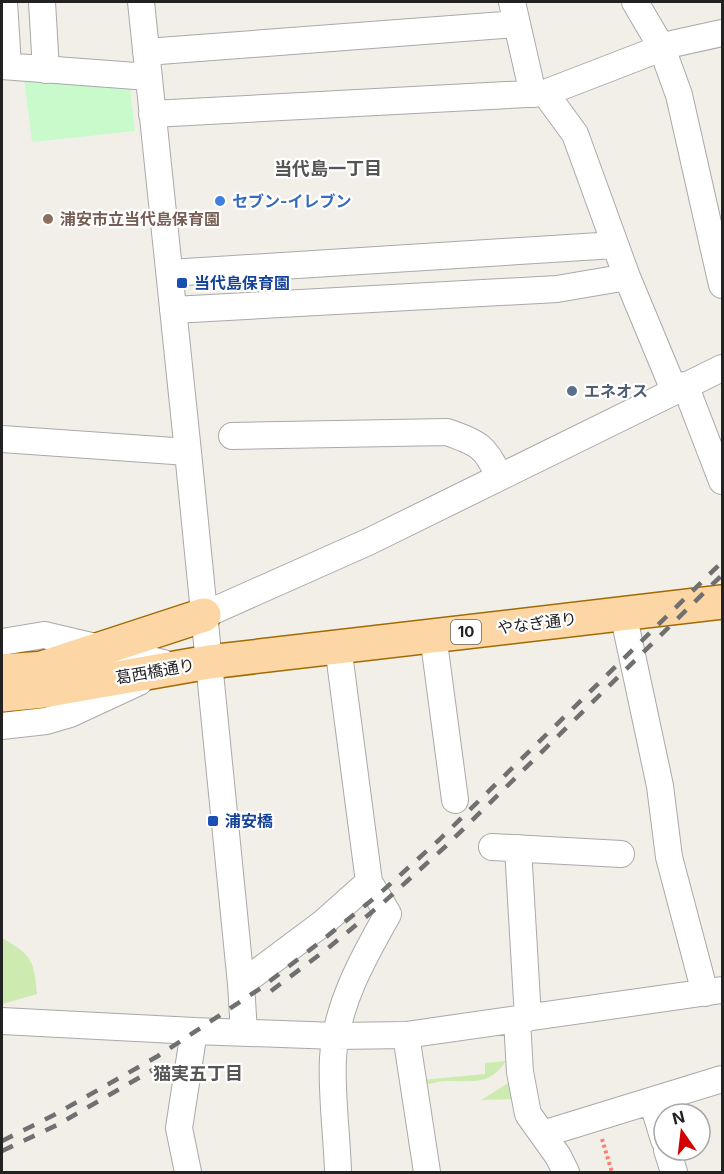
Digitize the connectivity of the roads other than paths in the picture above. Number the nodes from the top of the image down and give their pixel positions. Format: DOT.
graph roads {
  1 [pos="4,2"];
  2 [pos="42,2"];
  3 [pos="141,2"];
  4 [pos="635,2"];
  5 [pos="514,13"];
  6 [pos="723,33"];
  7 [pos="662,48"];
  8 [pos="147,64"];
  9 [pos="5,66"];
  10 [pos="46,70"];
  11 [pos="539,93"];
  12 [pos="152,114"];
  13 [pos="715,220"];
  14 [pos="615,245"];
  15 [pos="170,273"];
  16 [pos="627,277"];
  17 [pos="723,285"];
  18 [pos="173,310"];
  19 [pos="723,368"];
  20 [pos="680,388"];
  21 [pos="232,436"];
  22 [pos="2,440"];
  23 [pos="188,452"];
  24 [pos="500,477"];
  25 [pos="723,482"];
  26 [pos="723,602"];
  27 [pos="623,613"];
  28 [pos="204,615"];
  29 [pos="433,635"];
  30 [pos="2,642"];
  31 [pos="338,646"];
  32 [pos="102,649"];
  33 [pos="209,662"];
  34 [pos="163,667"];
  35 [pos="2,671"];
  36 [pos="42,679"];
  37 [pos="2,695"];
  38 [pos="2,726"];
  39 [pos="455,800"];
  40 [pos="492,847"];
  41 [pos="519,848"];
  42 [pos="621,854"];
  43 [pos="369,882"];
  44 [pos="241,984"];
  45 [pos="717,995"];
  46 [pos="522,1019"];
  47 [pos="2,1021"];
  48 [pos="194,1031"];
  49 [pos="244,1032"];
  50 [pos="406,1035"];
  51 [pos="336,1036"];
  52 [pos="723,1079"];
  53 [pos="652,1101"];
  54 [pos="543,1134"];
  55 [pos="189,1173"];
  56 [pos="338,1173"];
  57 [pos="428,1173"];
  58 [pos="566,1173"];
  1 -- 9 [label="street"];
  2 -- 10 [label="street"];
  3 -- 8 [label="street"];
  4 -- 7 [label="street"];
  5 -- 8 [label="street"];
  5 -- 11 [label="street"];
  6 -- 7 [label="street"];
  7 -- 11 [label="street"];
  7 -- 13 [label="street"];
  8 -- 10 [label="street"];
  8 -- 12 [label="street"];
  9 -- 10 [label="street"];
  11 -- 12 [label="street"];
  11 -- 14 [label="street"];
  12 -- 15 [label="street"];
  13 -- 17 [label="street"];
  14 -- 15 [label="street"];
  14 -- 16 [label="street"];
  15 -- 18 [label="street"];
  16 -- 18 [label="street"];
  16 -- 20 [label="street"];
  18 -- 23 [label="street"];
  19 -- 20 [label="street"];
  20 -- 24 [label="street"];
  20 -- 25 [label="street"];
  21 -- 24 [label="street"];
  22 -- 23 [label="street"];
  23 -- 28 [label="street"];
  24 -- 28 [label="street"];
  26 -- 27 [label="main road, やなぎ通り / 10"];
  27 -- 29 [label="main road, やなぎ通り / 10"];
  27 -- 45 [label="street"];
  28 -- 32 [label="main road"];
  28 -- 33 [label="street"];
  29 -- 31 [label="main road, やなぎ通り / 10"];
  29 -- 39 [label="street"];
  30 -- 32 [label="street"];
  31 -- 33 [label="main road, やなぎ通り / 10"];
  31 -- 43 [label="street"];
  32 -- 34 [label="street"];
  32 -- 36 [label="main road"];
  33 -- 34 [label="main road, 葛西橋通り / 10"];
  33 -- 44 [label="street"];
  34 -- 36 [label="main road, 葛西橋通り / 10"];
  34 -- 38 [label="street"];
  35 -- 36 [label="main road, 葛西橋通り / 10"];
  36 -- 37 [label="main road, 葛西橋通り / 10"];
  40 -- 41 [label="street"];
  41 -- 42 [label="street"];
  41 -- 46 [label="street"];
  43 -- 44 [label="street"];
  43 -- 51 [label="street"];
  44 -- 49 [label="street"];
  45 -- 46 [label="street"];
  46 -- 50 [label="street"];
  46 -- 54 [label="street"];
  47 -- 48 [label="street"];
  48 -- 49 [label="street"];
  48 -- 55 [label="street"];
  49 -- 51 [label="street"];
  50 -- 51 [label="street"];
  50 -- 57 [label="street"];
  51 -- 56 [label="street"];
  52 -- 53 [label="street"];
  53 -- 54 [label="street"];
  54 -- 58 [label="street"];
}
